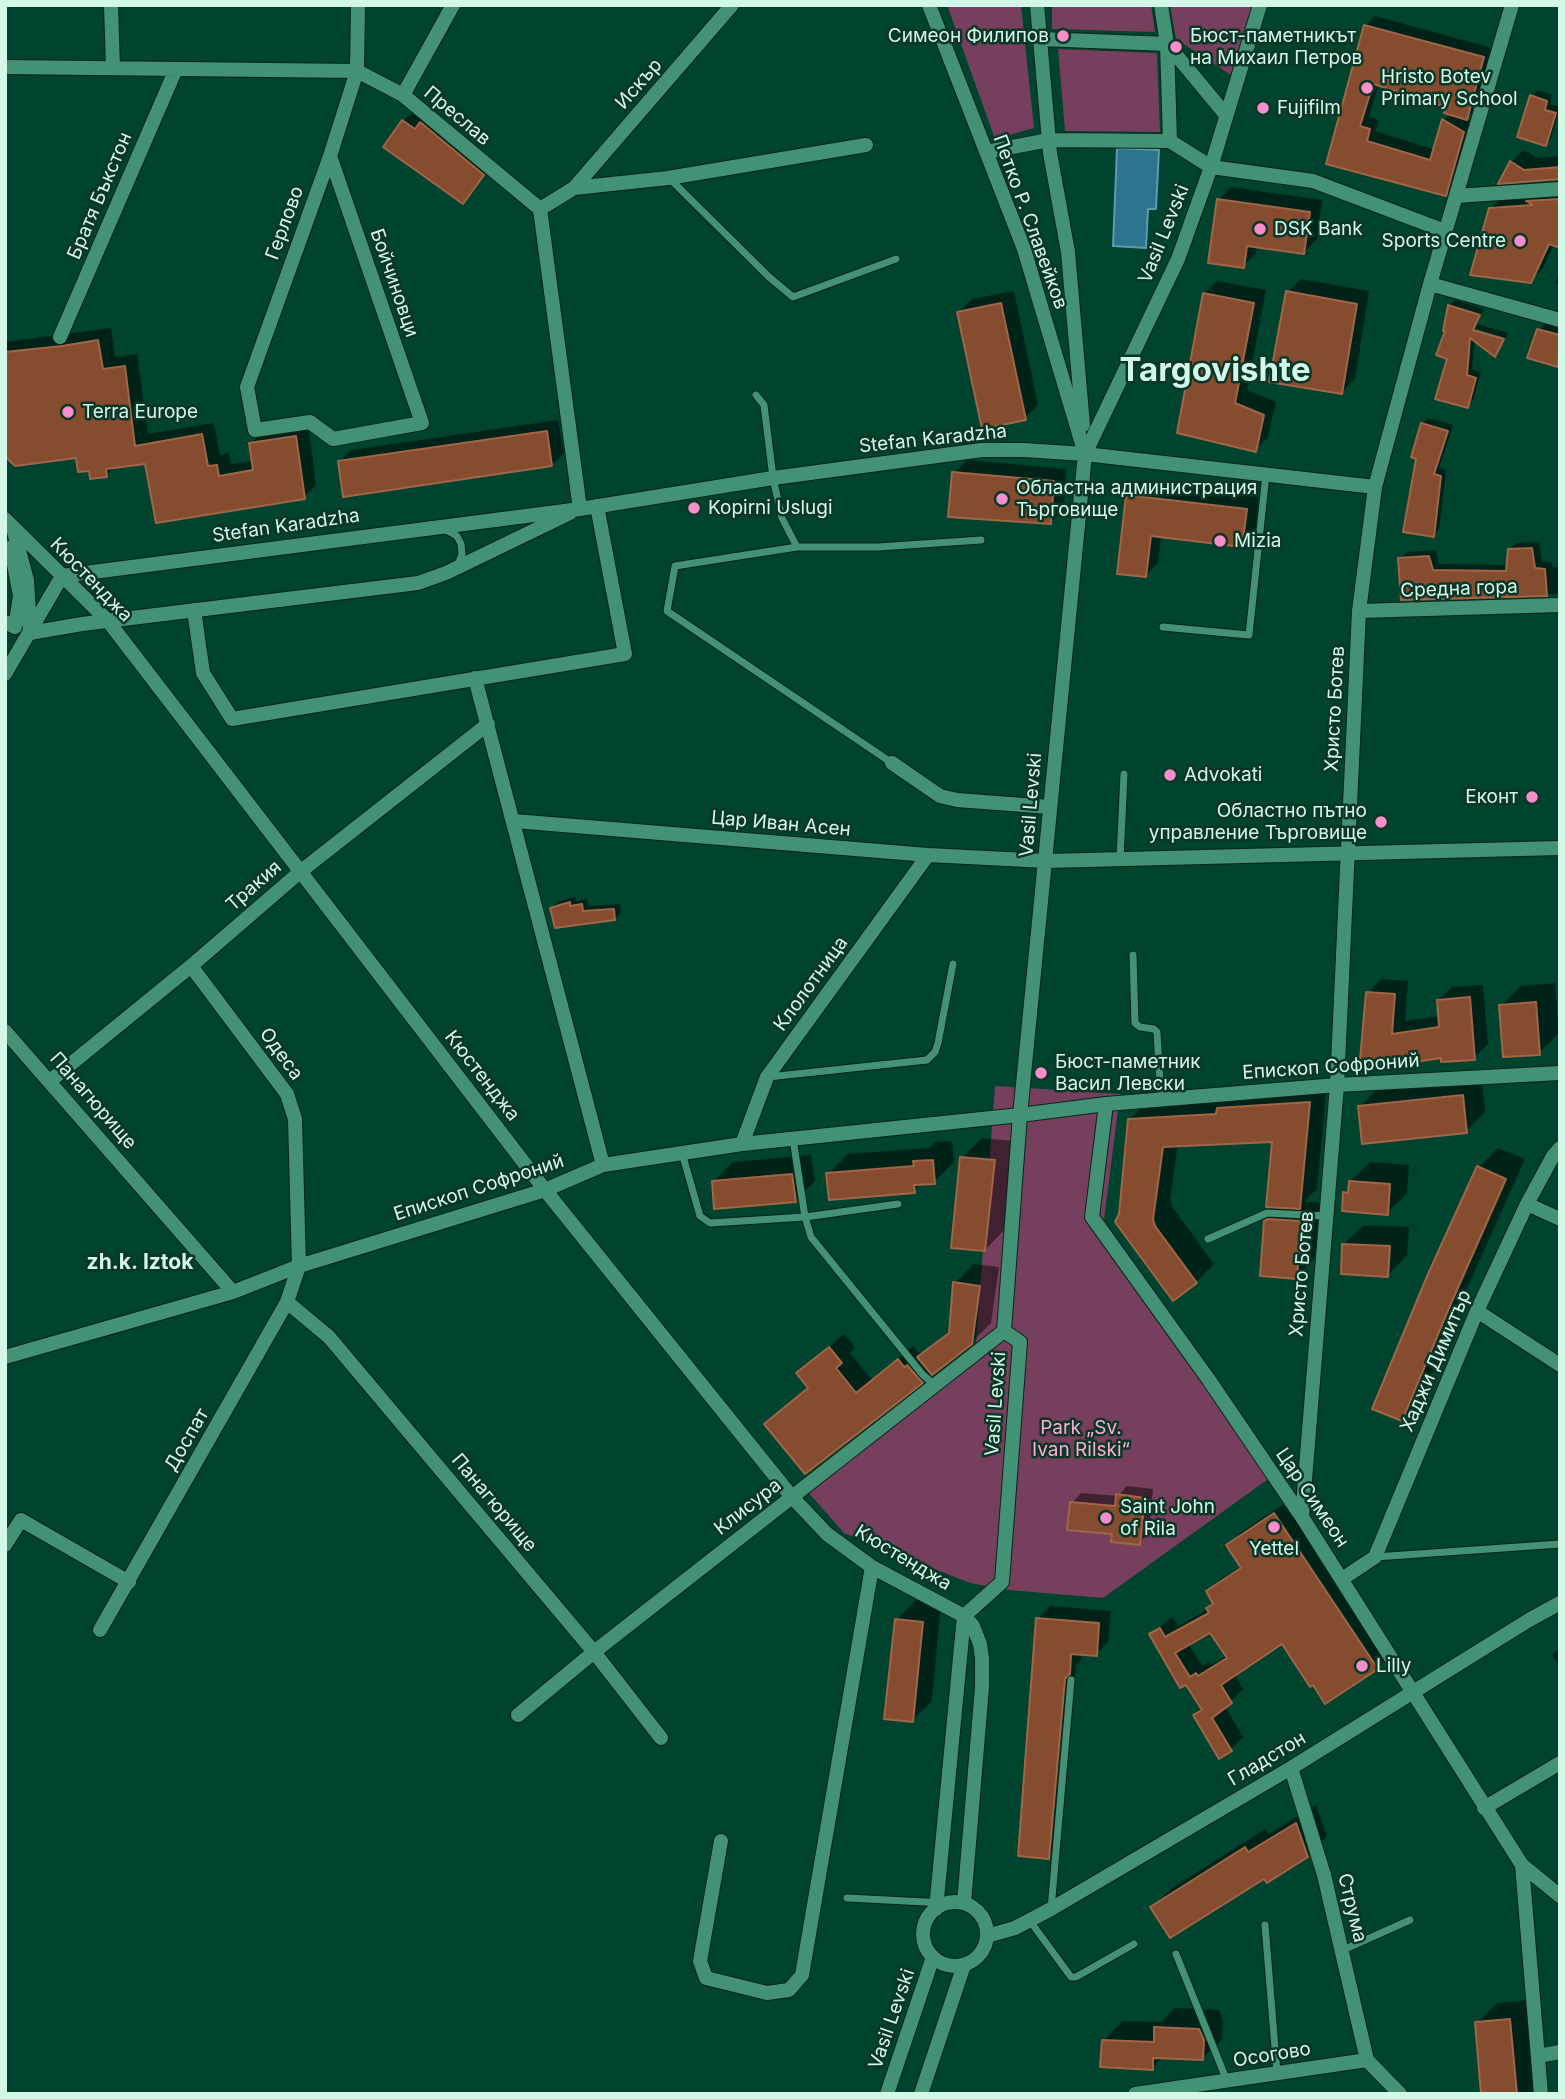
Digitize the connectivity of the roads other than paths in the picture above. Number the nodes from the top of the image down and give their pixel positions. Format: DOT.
graph roads {
  1 [pos="111,5"];
  2 [pos="358,5"];
  3 [pos="453,5"];
  4 [pos="732,5"];
  5 [pos="929,5"];
  6 [pos="1037,5"];
  7 [pos="1161,5"];
  8 [pos="1260,5"];
  9 [pos="1513,5"];
  10 [pos="1040,39"];
  11 [pos="1167,44"];
  12 [pos="5,67"];
  13 [pos="113,68"];
  14 [pos="176,69"];
  15 [pos="357,71"];
  16 [pos="403,95"];
  17 [pos="1226,116"];
  18 [pos="1049,140"];
  19 [pos="1170,141"];
  20 [pos="866,145"];
  21 [pos="986,152"];
  22 [pos="330,156"];
  23 [pos="1210,167"];
  24 [pos="668,178"];
  25 [pos="573,188"];
  26 [pos="1560,189"];
  27 [pos="1456,196"];
  28 [pos="540,209"];
  29 [pos="1445,231"];
  30 [pos="896,259"];
  31 [pos="1430,284"];
  32 [pos="1560,320"];
  33 [pos="60,337"];
  34 [pos="756,395"];
  35 [pos="422,423"];
  36 [pos="1085,454"];
  37 [pos="1266,474"];
  38 [pos="773,478"];
  39 [pos="1375,487"];
  40 [pos="597,506"];
  41 [pos="580,509"];
  42 [pos="9,524"];
  43 [pos="436,526"];
  44 [pos="981,540"];
  45 [pos="5,547"];
  46 [pos="797,547"];
  47 [pos="457,567"];
  48 [pos="61,576"];
  49 [pos="1560,605"];
  50 [pos="194,610"];
  51 [pos="1359,611"];
  52 [pos="108,621"];
  53 [pos="5,622"];
  54 [pos="1163,627"];
  55 [pos="30,633"];
  56 [pos="5,674"];
  57 [pos="475,677"];
  58 [pos="488,724"];
  59 [pos="892,763"];
  60 [pos="1124,774"];
  61 [pos="1050,807"];
  62 [pos="514,821"];
  63 [pos="1560,848"];
  64 [pos="1346,853"];
  65 [pos="928,855"];
  66 [pos="1120,859"];
  67 [pos="1046,860"];
  68 [pos="300,872"];
  69 [pos="1133,955"];
  70 [pos="953,964"];
  71 [pos="191,966"];
  72 [pos="5,1031"];
  73 [pos="1560,1073"];
  74 [pos="767,1077"];
  75 [pos="50,1081"];
  76 [pos="1337,1085"];
  77 [pos="1161,1099"];
  78 [pos="1106,1104"];
  79 [pos="1020,1115"];
  80 [pos="793,1139"];
  81 [pos="742,1144"];
  82 [pos="1560,1148"];
  83 [pos="682,1153"];
  84 [pos="603,1165"];
  85 [pos="545,1190"];
  86 [pos="898,1204"];
  87 [pos="1527,1204"];
  88 [pos="1326,1216"];
  89 [pos="804,1217"];
  90 [pos="1560,1219"];
  91 [pos="1208,1239"];
  92 [pos="299,1266"];
  93 [pos="233,1292"];
  94 [pos="287,1302"];
  95 [pos="1477,1311"];
  96 [pos="1004,1331"];
  97 [pos="5,1357"];
  98 [pos="1560,1365"];
  99 [pos="935,1385"];
  100 [pos="792,1497"];
  101 [pos="1302,1517"];
  102 [pos="5,1545"];
  103 [pos="1560,1545"];
  104 [pos="1375,1557"];
  105 [pos="872,1567"];
  106 [pos="1342,1579"];
  107 [pos="129,1582"];
  108 [pos="1560,1603"];
  109 [pos="964,1616"];
  110 [pos="100,1630"];
  111 [pos="594,1652"];
  112 [pos="1071,1680"];
  113 [pos="1411,1692"];
  114 [pos="518,1715"];
  115 [pos="661,1738"];
  116 [pos="1560,1763"];
  117 [pos="1291,1768"];
  118 [pos="1484,1808"];
  119 [pos="721,1841"];
  120 [pos="1522,1865"];
  121 [pos="1560,1895"];
  122 [pos="847,1898"];
  123 [pos="964,1903"];
  124 [pos="939,1905"];
  125 [pos="1051,1909"];
  126 [pos="1410,1920"];
  127 [pos="1030,1921"];
  128 [pos="1265,1925"];
  129 [pos="987,1936"];
  130 [pos="1134,1944"];
  131 [pos="1343,1950"];
  132 [pos="1177,1954"];
  133 [pos="933,1957"];
  134 [pos="964,1965"];
  135 [pos="1560,2052"];
  136 [pos="1538,2056"];
  137 [pos="1367,2060"];
  138 [pos="1278,2074"];
  139 [pos="1227,2081"];
  140 [pos="887,2094"];
  141 [pos="921,2094"];
  142 [pos="1135,2094"];
  143 [pos="1400,2094"];
  144 [pos="1541,2094"];
  1 -- 13 [label="street"];
  2 -- 15 [label="street, Герлово"];
  3 -- 16 [label="street"];
  4 -- 25 [label="street, Искър"];
  5 -- 21 [label="street, Петко Р. Славейков"];
  6 -- 10 [label="street"];
  7 -- 11 [label="street"];
  8 -- 17 [label="street, Vasil Levski"];
  9 -- 27 [label="street, Христо Ботев"];
  10 -- 11 [label="street"];
  10 -- 18 [label="street"];
  11 -- 17 [label="street"];
  11 -- 19 [label="street"];
  12 -- 13 [label="street, Преслав"];
  13 -- 14 [label="street, Преслав"];
  14 -- 15 [label="street, Преслав"];
  14 -- 33 [label="street, Братя Бъкстон"];
  15 -- 16 [label="street, Преслав"];
  15 -- 22 [label="street, Герлово"];
  16 -- 28 [label="street, Преслав"];
  17 -- 23 [label="street, Vasil Levski"];
  18 -- 19 [label="street"];
  18 -- 21 [label="street"];
  18 -- 36 [label="street"];
  19 -- 23 [label="street"];
  20 -- 24 [label="street"];
  21 -- 36 [label="street, Петко Р. Славейков"];
  22 -- 35 [label="street, Бойчиновци"];
  22 -- 35 [label="street, Герлово"];
  23 -- 29 [label="street"];
  23 -- 36 [label="street, Vasil Levski"];
  24 -- 25 [label="street"];
  24 -- 30 [label="lane"];
  25 -- 28 [label="street"];
  26 -- 27 [label="street"];
  27 -- 29 [label="street, Христо Ботев"];
  28 -- 41 [label="street"];
  29 -- 31 [label="street, Христо Ботев"];
  31 -- 32 [label="street"];
  31 -- 39 [label="street, Христо Ботев"];
  34 -- 38 [label="lane"];
  36 -- 37 [label="street, Stefan Karadzha"];
  36 -- 38 [label="street, Stefan Karadzha"];
  36 -- 61 [label="street, Vasil Levski"];
  37 -- 39 [label="street, Stefan Karadzha"];
  37 -- 54 [label="lane"];
  38 -- 40 [label="street, Stefan Karadzha"];
  38 -- 46 [label="lane"];
  39 -- 51 [label="street, Христо Ботев"];
  40 -- 41 [label="street, Stefan Karadzha"];
  40 -- 57 [label="street"];
  41 -- 43 [label="street, Stefan Karadzha"];
  41 -- 47 [label="street, Stefan Karadzha"];
  42 -- 48 [label="street, Кюстенджа"];
  42 -- 55 [label="street"];
  43 -- 47 [label="lane"];
  43 -- 48 [label="street, Stefan Karadzha"];
  44 -- 46 [label="lane"];
  45 -- 53 [label="street"];
  46 -- 59 [label="lane"];
  47 -- 50 [label="street, Stefan Karadzha"];
  48 -- 52 [label="street, Кюстенджа"];
  48 -- 55 [label="street"];
  49 -- 51 [label="street, Средна гора"];
  50 -- 52 [label="street, Stefan Karadzha"];
  50 -- 57 [label="street"];
  51 -- 64 [label="street, Христо Ботев"];
  52 -- 55 [label="street, Stefan Karadzha"];
  52 -- 68 [label="street, Кюстенджа"];
  55 -- 56 [label="street"];
  57 -- 58 [label="street"];
  58 -- 62 [label="street"];
  58 -- 68 [label="street, Тракия"];
  59 -- 61 [label="street"];
  60 -- 66 [label="lane"];
  61 -- 67 [label="street, Vasil Levski"];
  62 -- 65 [label="street, Цар Иван Асен"];
  62 -- 84 [label="street"];
  63 -- 64 [label="street, Цар Иван Асен"];
  64 -- 66 [label="street, Цар Иван Асен"];
  64 -- 76 [label="street, Христо Ботев"];
  65 -- 67 [label="street, Цар Иван Асен"];
  65 -- 74 [label="street, Клолотница"];
  66 -- 67 [label="street, Цар Иван Асен"];
  67 -- 79 [label="street, Vasil Levski"];
  68 -- 71 [label="street, Тракия"];
  68 -- 85 [label="street, Кюстенджа"];
  69 -- 77 [label="lane"];
  70 -- 74 [label="lane"];
  71 -- 75 [label="street, Тракия"];
  71 -- 92 [label="street, Одеса"];
  72 -- 75 [label="street, Панагюрище"];
  73 -- 76 [label="street, Епископ Софроний"];
  74 -- 81 [label="street, Клолотница"];
  75 -- 93 [label="street, Панагюрище"];
  76 -- 77 [label="street, Епископ Софроний"];
  76 -- 88 [label="street, Христо Ботев"];
  77 -- 78 [label="street, Епископ Софроний"];
  78 -- 79 [label="street, Епископ Софроний"];
  78 -- 101 [label="street, Цар Симеон"];
  79 -- 80 [label="street, Епископ Софроний"];
  79 -- 96 [label="street, Vasil Levski"];
  80 -- 81 [label="street, Епископ Софроний"];
  80 -- 89 [label="lane"];
  81 -- 83 [label="street, Епископ Софроний"];
  82 -- 87 [label="street, Хаджи Димитър"];
  83 -- 84 [label="street, Епископ Софроний"];
  83 -- 89 [label="lane"];
  84 -- 85 [label="street, Епископ Софроний"];
  85 -- 92 [label="street, Епископ Софроний"];
  85 -- 100 [label="street, Кюстенджа"];
  86 -- 89 [label="lane"];
  87 -- 90 [label="street"];
  87 -- 95 [label="street, Хаджи Димитър"];
  88 -- 91 [label="lane"];
  88 -- 101 [label="street, Христо Ботев"];
  89 -- 99 [label="lane"];
  92 -- 93 [label="street, Епископ Софроний"];
  92 -- 94 [label="street, Доспат"];
  93 -- 97 [label="street, Епископ Софроний"];
  94 -- 107 [label="street, Доспат"];
  94 -- 111 [label="street, Панагюрище"];
  95 -- 98 [label="street"];
  95 -- 104 [label="street, Хаджи Димитър"];
  96 -- 99 [label="street, Клисура"];
  96 -- 109 [label="street, Vasil Levski"];
  99 -- 100 [label="street, Клисура"];
  100 -- 105 [label="street, Кюстенджа"];
  100 -- 111 [label="street, Клисура"];
  101 -- 106 [label="street, Цар Симеон"];
  102 -- 107 [label="street"];
  103 -- 104 [label="lane"];
  104 -- 106 [label="street"];
  105 -- 109 [label="street, Кюстенджа"];
  105 -- 119 [label="street"];
  106 -- 113 [label="street, Цар Симеон"];
  107 -- 110 [label="street, Доспат"];
  108 -- 113 [label="street, Гладстон"];
  109 -- 123 [label="street"];
  109 -- 124 [label="street"];
  111 -- 114 [label="street, Клисура"];
  111 -- 115 [label="street, Панагюрище"];
  112 -- 125 [label="lane"];
  113 -- 117 [label="street, Гладстон"];
  113 -- 118 [label="street, Цар Симеон"];
  116 -- 118 [label="street"];
  117 -- 125 [label="street, Гладстон"];
  117 -- 131 [label="street, Струма"];
  118 -- 120 [label="street, Цар Симеон"];
  120 -- 121 [label="street, Цар Симеон"];
  120 -- 136 [label="street"];
  122 -- 124 [label="lane"];
  123 -- 124 [label="street"];
  123 -- 129 [label="street"];
  124 -- 133 [label="street"];
  125 -- 127 [label="street, Гладстон"];
  126 -- 131 [label="lane"];
  127 -- 129 [label="street, Гладстон"];
  127 -- 130 [label="lane"];
  128 -- 138 [label="lane"];
  129 -- 134 [label="street"];
  131 -- 137 [label="street, Струма"];
  132 -- 139 [label="lane"];
  133 -- 134 [label="street"];
  133 -- 140 [label="street, Vasil Levski"];
  134 -- 141 [label="street"];
  135 -- 136 [label="street"];
  136 -- 144 [label="street"];
  137 -- 138 [label="street, Осогово"];
  137 -- 143 [label="street"];
  138 -- 139 [label="street, Осогово"];
  139 -- 142 [label="street, Осогово"];
}
